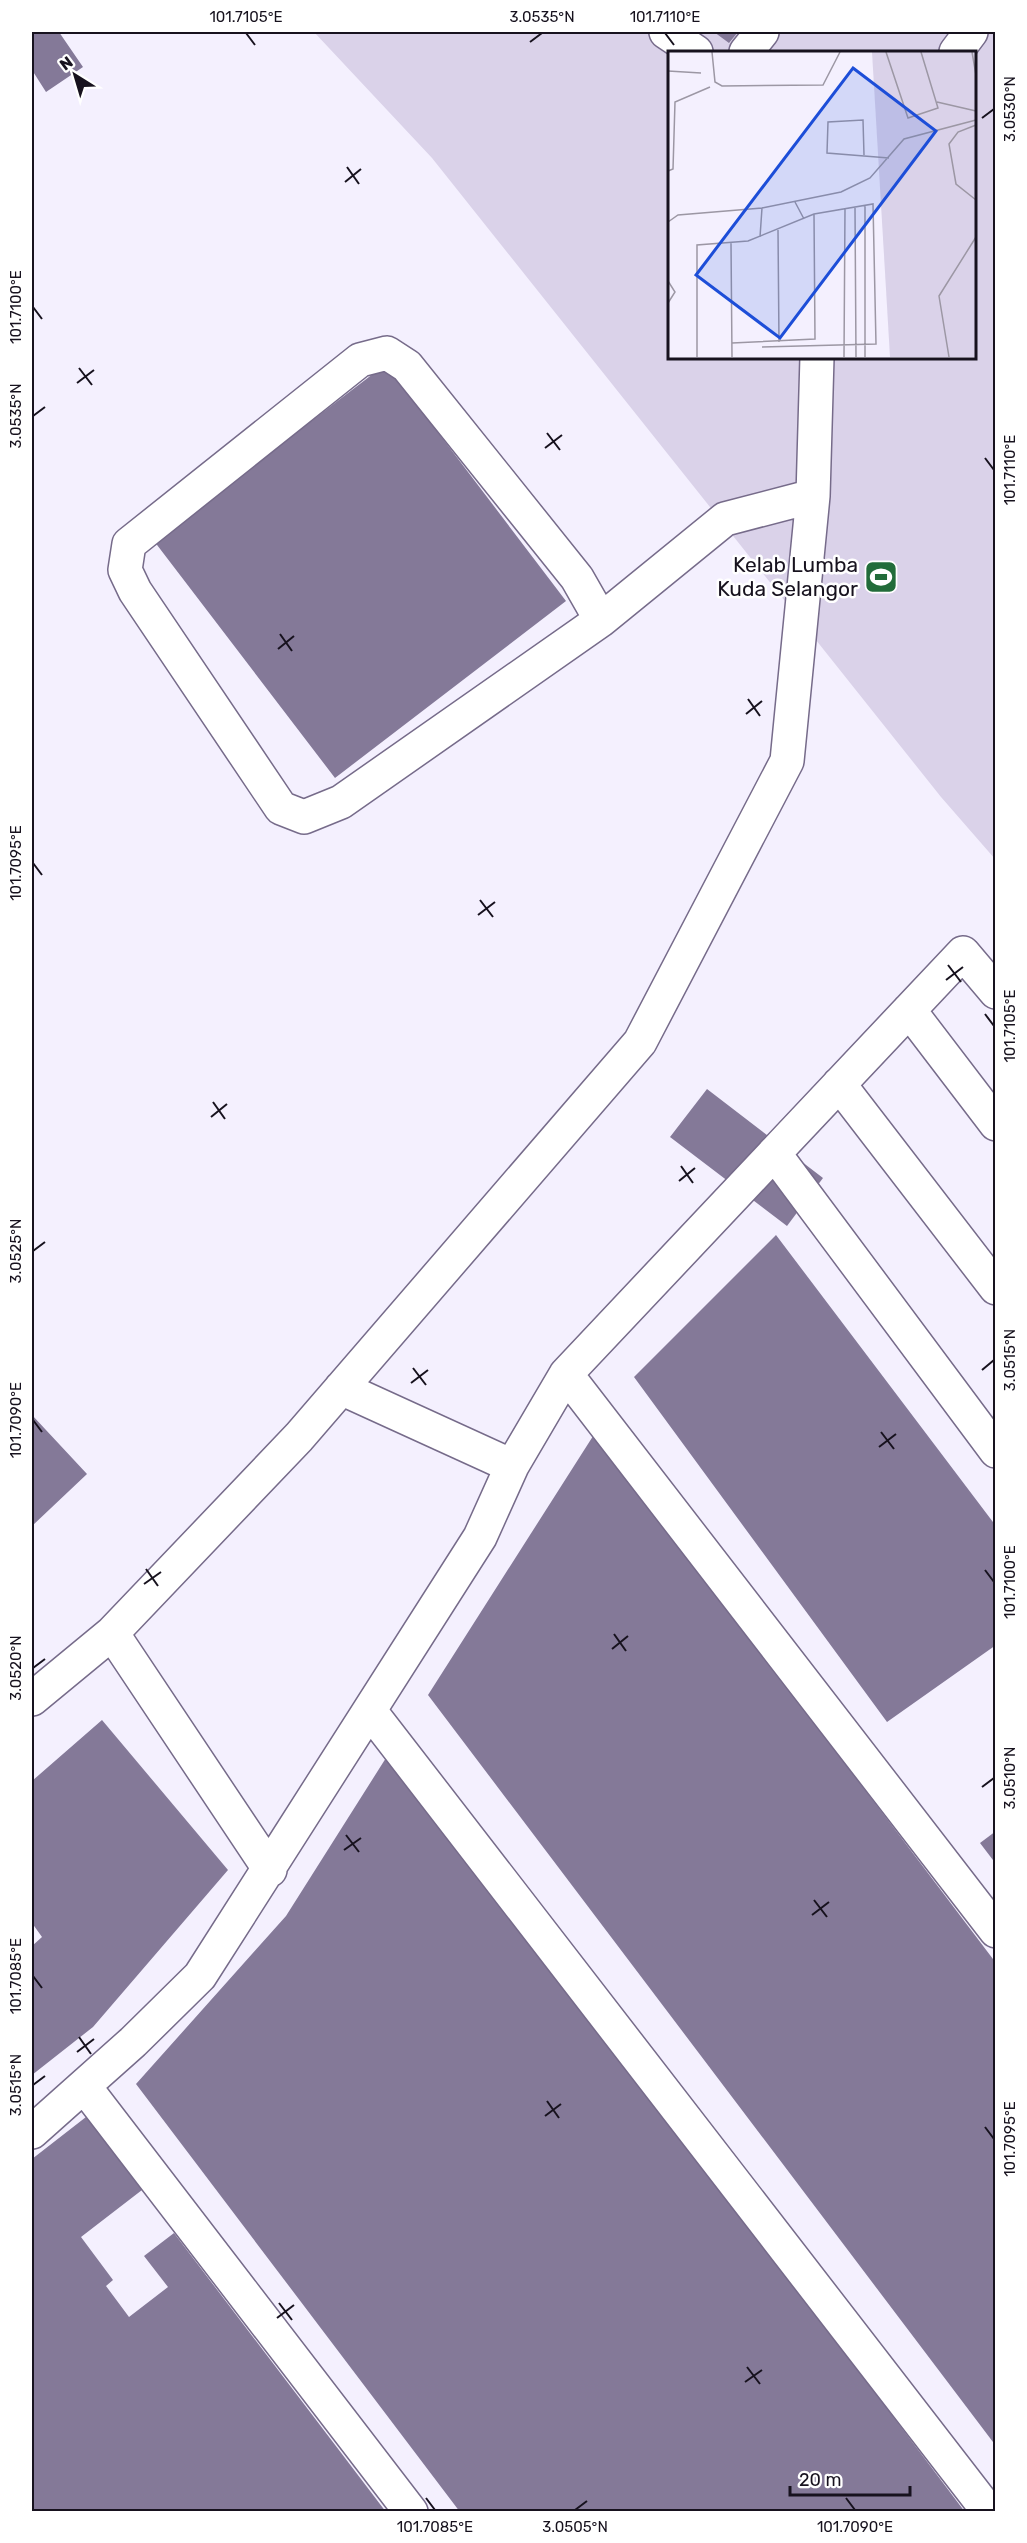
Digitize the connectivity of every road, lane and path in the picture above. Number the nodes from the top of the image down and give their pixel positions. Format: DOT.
graph roads {
  1 [pos="666,32"];
  2 [pos="762,32"];
  3 [pos="970,32"];
  4 [pos="694,51"];
  5 [pos="747,51"];
  6 [pos="957,51"];
  7 [pos="817,358"];
  8 [pos="813,496"];
  9 [pos="601,620"];
  10 [pos="996,992"];
  11 [pos="909,1010"];
  12 [pos="839,1084"];
  13 [pos="996,1124"];
  14 [pos="774,1154"];
  15 [pos="996,1288"];
  16 [pos="566,1374"];
  17 [pos="342,1388"];
  18 [pos="996,1451"];
  19 [pos="512,1466"];
  20 [pos="112,1633"];
  21 [pos="32,1699"];
  22 [pos="370,1711"];
  23 [pos="270,1870"];
  24 [pos="996,1931"];
  25 [pos="84,2086"];
  26 [pos="32,2132"];
  27 [pos="411,2511"];
  28 [pos="988,2511"];
  1 -- 4 [label="lane"];
  2 -- 5 [label="lane"];
  3 -- 6 [label="lane"];
  7 -- 8 [label="lane"];
  8 -- 9 [label="lane"];
  8 -- 17 [label="lane"];
  9 -- 9 [label="lane"];
  10 -- 11 [label="lane"];
  11 -- 12 [label="lane"];
  11 -- 13 [label="lane"];
  12 -- 14 [label="lane"];
  12 -- 15 [label="lane"];
  14 -- 16 [label="lane"];
  14 -- 18 [label="lane"];
  16 -- 19 [label="lane"];
  16 -- 24 [label="lane"];
  17 -- 19 [label="lane"];
  17 -- 20 [label="lane"];
  19 -- 22 [label="lane"];
  20 -- 21 [label="lane"];
  20 -- 23 [label="lane"];
  22 -- 23 [label="lane"];
  22 -- 28 [label="lane"];
  23 -- 25 [label="lane"];
  25 -- 26 [label="lane"];
  25 -- 27 [label="lane"];
}
